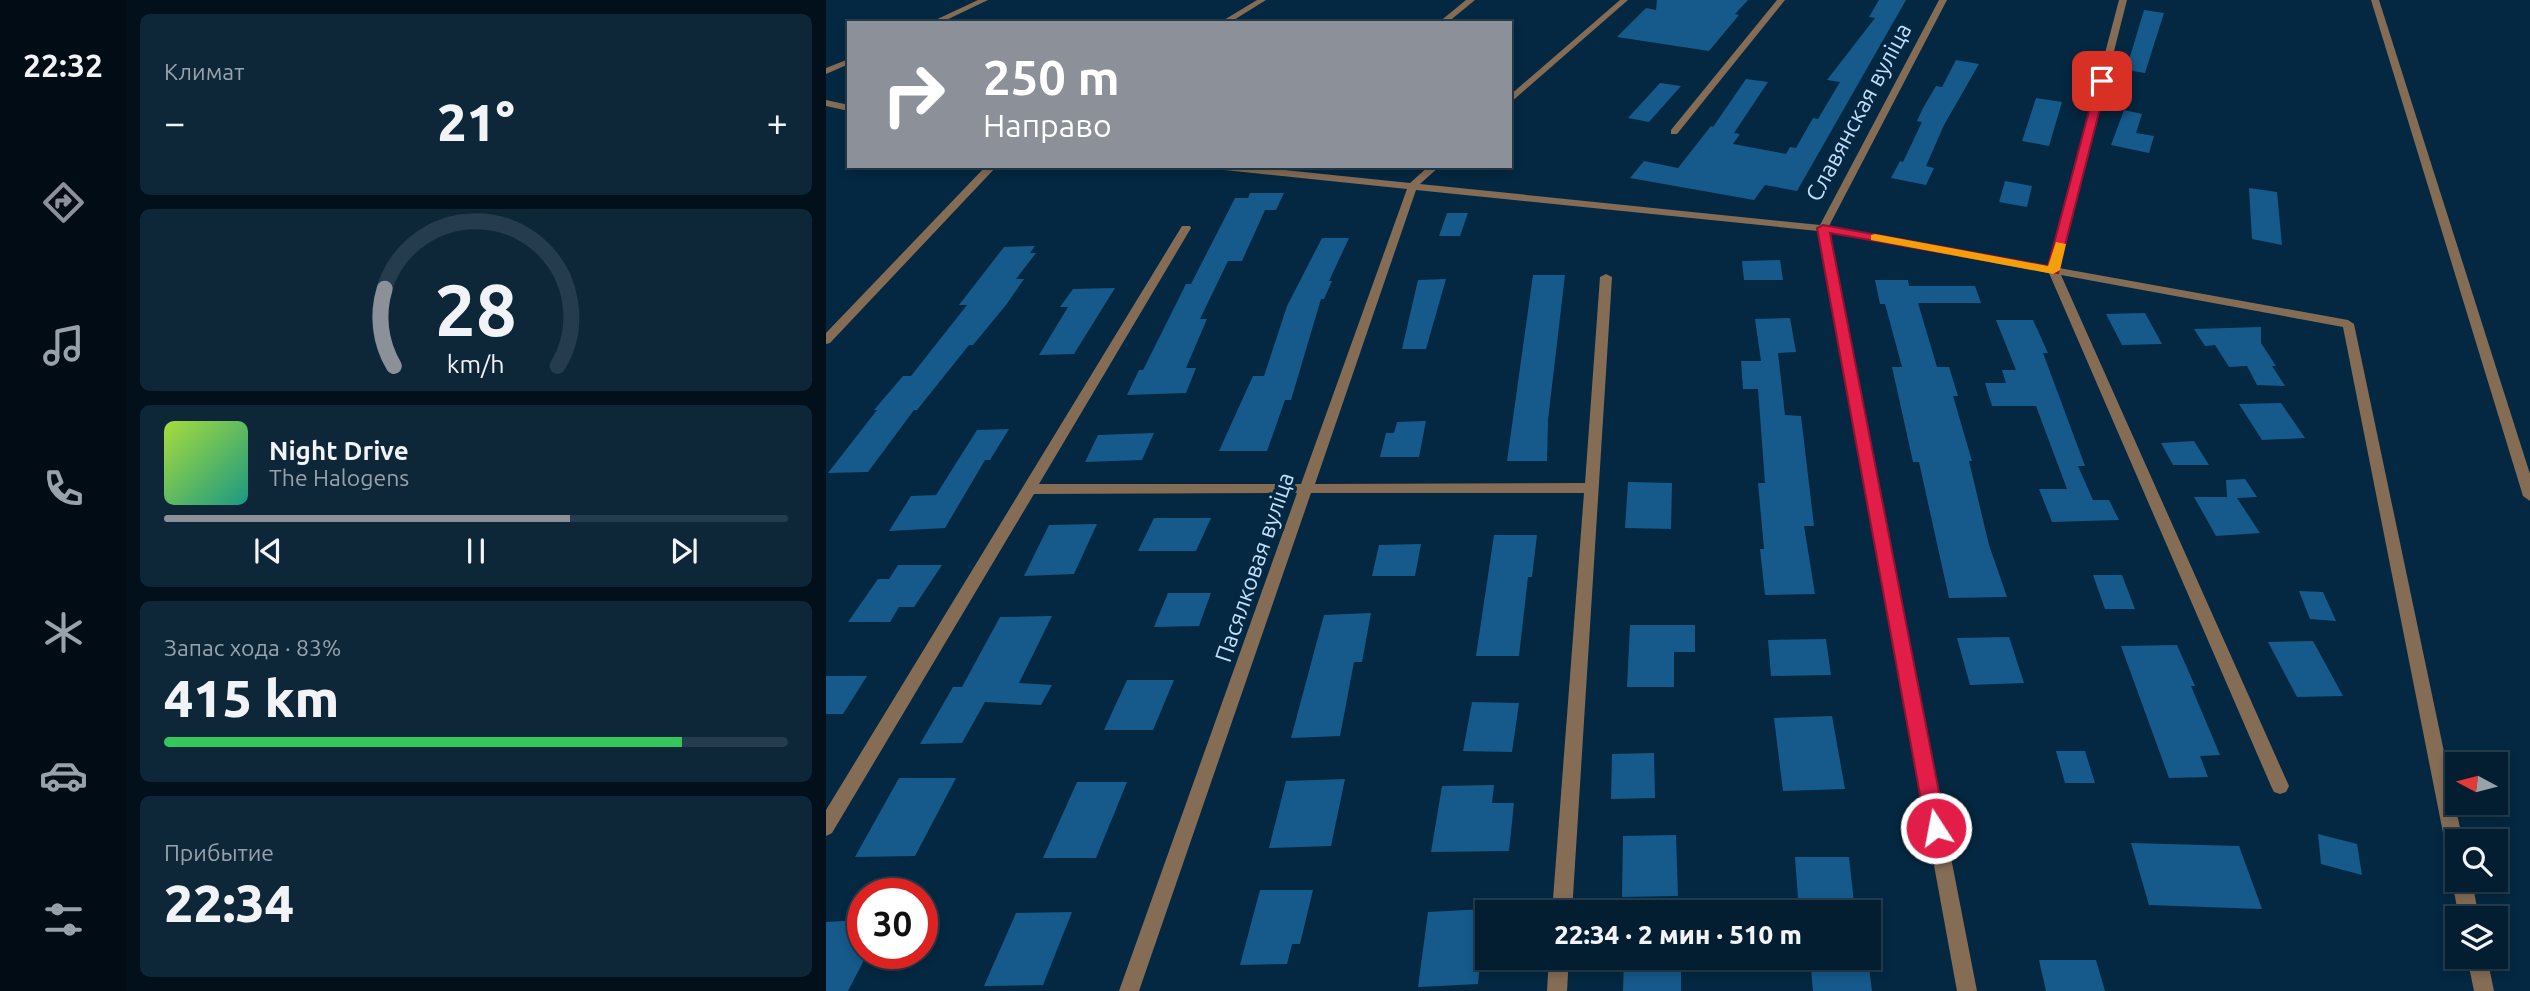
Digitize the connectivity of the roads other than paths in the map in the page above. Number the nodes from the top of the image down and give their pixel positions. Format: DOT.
graph roads {
  1 [pos="984,0"];
  2 [pos="1262,0"];
  3 [pos="1471,0"];
  4 [pos="1625,0"];
  5 [pos="1781,0"];
  6 [pos="1943,0"];
  7 [pos="2123,0"];
  8 [pos="2375,0"];
  9 [pos="937,21"];
  10 [pos="1226,21"];
  11 [pos="1444,21"];
  12 [pos="847,62"];
  13 [pos="826,71"];
  14 [pos="1512,98"];
  15 [pos="826,103"];
  16 [pos="847,108"];
  17 [pos="1674,132"];
  18 [pos="990,168"];
  19 [pos="1235,168"];
  20 [pos="1433,168"];
  21 [pos="1413,186"];
  22 [pos="1186,228"];
  23 [pos="1823,228"];
  24 [pos="2053,270"];
  25 [pos="1606,278"];
  26 [pos="826,340"];
  27 [pos="1592,488"];
  28 [pos="1029,489"];
  29 [pos="1306,489"];
  30 [pos="2530,496"];
  31 [pos="2280,786"];
  32 [pos="826,827"];
  33 [pos="2451,829"];
  34 [pos="1563,900"];
  35 [pos="2479,969"];
  36 [pos="1558,970"];
  37 [pos="1129,991"];
  38 [pos="1557,991"];
  39 [pos="1967,991"];
  40 [pos="2484,991"];
  1 -- 9 [label="street"];
  2 -- 10 [label="street"];
  3 -- 11 [label="street"];
  4 -- 14 [label="street"];
  5 -- 17 [label="street"];
  6 -- 23 [label="street, Славянская вуліца"];
  7 -- 24 [label="street"];
  8 -- 30 [label="street"];
  12 -- 13 [label="street"];
  15 -- 16 [label="street"];
  18 -- 26 [label="street"];
  19 -- 21 [label="street"];
  20 -- 21 [label="street, Пасялковая вуліца"];
  21 -- 23 [label="street"];
  21 -- 29 [label="street, Пасялковая вуліца"];
  22 -- 28 [label="street"];
  23 -- 24 [label="street"];
  23 -- 39 [label="street, Славянская вуліца"];
  24 -- 31 [label="street"];
  24 -- 33 [label="street"];
  25 -- 27 [label="street"];
  27 -- 29 [label="street"];
  27 -- 34 [label="street"];
  28 -- 29 [label="street"];
  28 -- 32 [label="street"];
  29 -- 37 [label="street, Пасялковая вуліца"];
  35 -- 40 [label="street"];
  36 -- 38 [label="street"];
}
